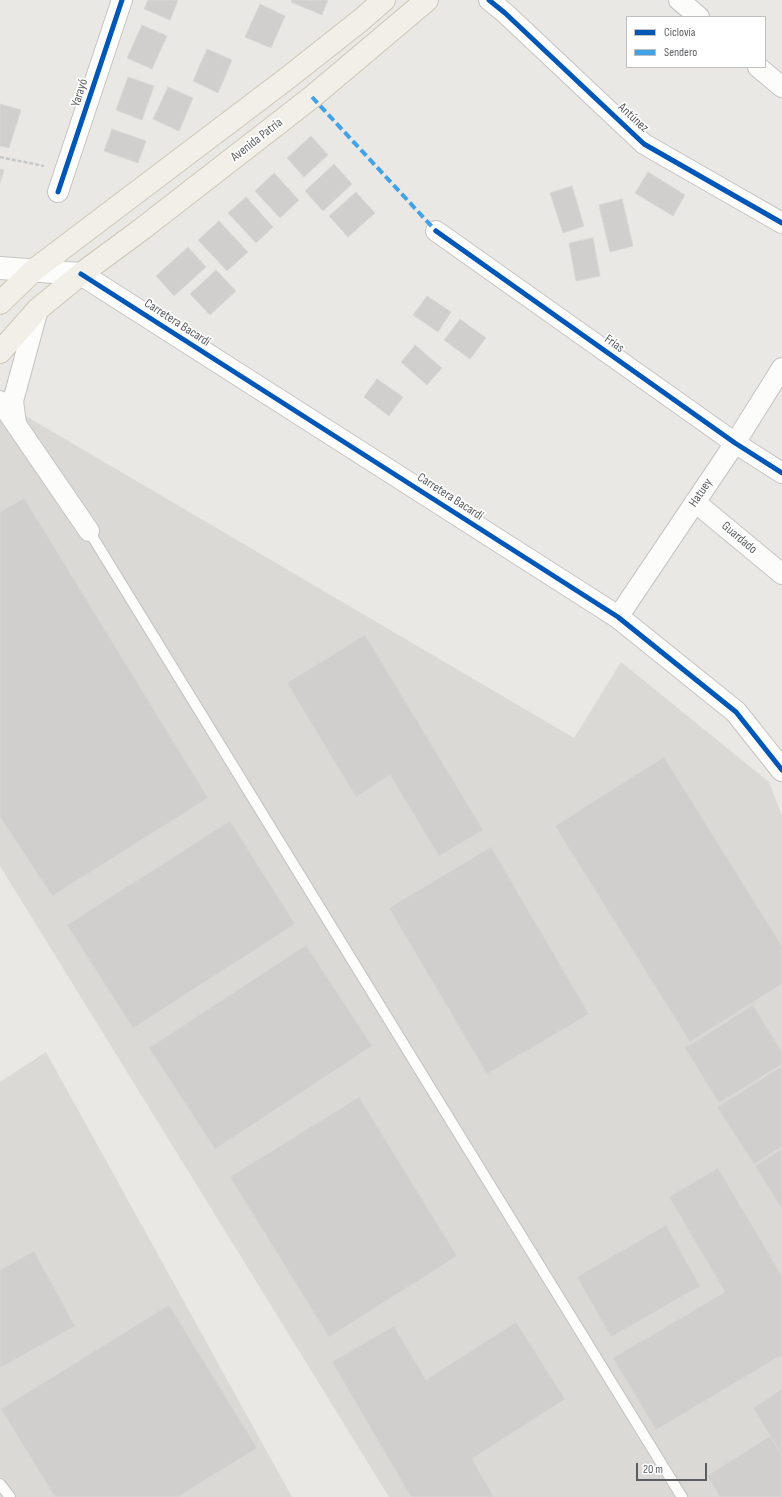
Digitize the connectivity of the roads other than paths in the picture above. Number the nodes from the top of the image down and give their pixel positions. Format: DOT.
graph roads {
  1 [pos="122,0"];
  2 [pos="384,0"];
  3 [pos="428,0"];
  4 [pos="489,0"];
  5 [pos="679,0"];
  6 [pos="363,10"];
  7 [pos="698,16"];
  8 [pos="759,68"];
  9 [pos="782,87"];
  10 [pos="58,192"];
  11 [pos="782,223"];
  12 [pos="436,231"];
  13 [pos="0,268"];
  14 [pos="34,270"];
  15 [pos="81,274"];
  16 [pos="0,303"];
  17 [pos="38,309"];
  18 [pos="0,352"];
  19 [pos="782,368"];
  20 [pos="0,400"];
  21 [pos="8,421"];
  22 [pos="735,443"];
  23 [pos="782,473"];
  24 [pos="695,502"];
  25 [pos="89,531"];
  26 [pos="782,574"];
  27 [pos="618,617"];
  28 [pos="782,770"];
  29 [pos="0,1484"];
  30 [pos="10,1497"];
  31 [pos="682,1497"];
  1 -- 10 [label="street, Yarayó"];
  2 -- 6 [label="main road"];
  3 -- 15 [label="main road, Avenida Patria"];
  4 -- 11 [label="street, Antúnez"];
  5 -- 7 [label="street"];
  6 -- 14 [label="main road"];
  8 -- 9 [label="street"];
  12 -- 22 [label="street, Frías"];
  13 -- 14 [label="street, Carretera Bacardí"];
  14 -- 15 [label="street, Carretera Bacardí"];
  14 -- 16 [label="main road"];
  15 -- 17 [label="main road, Avenida Patria"];
  15 -- 27 [label="street, Carretera Bacardí"];
  17 -- 18 [label="main road, Avenida Patria"];
  17 -- 21 [label="street"];
  19 -- 22 [label="street, Hatuey"];
  20 -- 21 [label="street"];
  21 -- 25 [label="street"];
  22 -- 23 [label="street, Frías"];
  22 -- 24 [label="street, Hatuey"];
  24 -- 26 [label="street, Guardado"];
  24 -- 27 [label="street, Hatuey"];
  25 -- 31 [label="lane"];
  27 -- 28 [label="street, Carretera Bacardí"];
  29 -- 30 [label="lane"];
}
